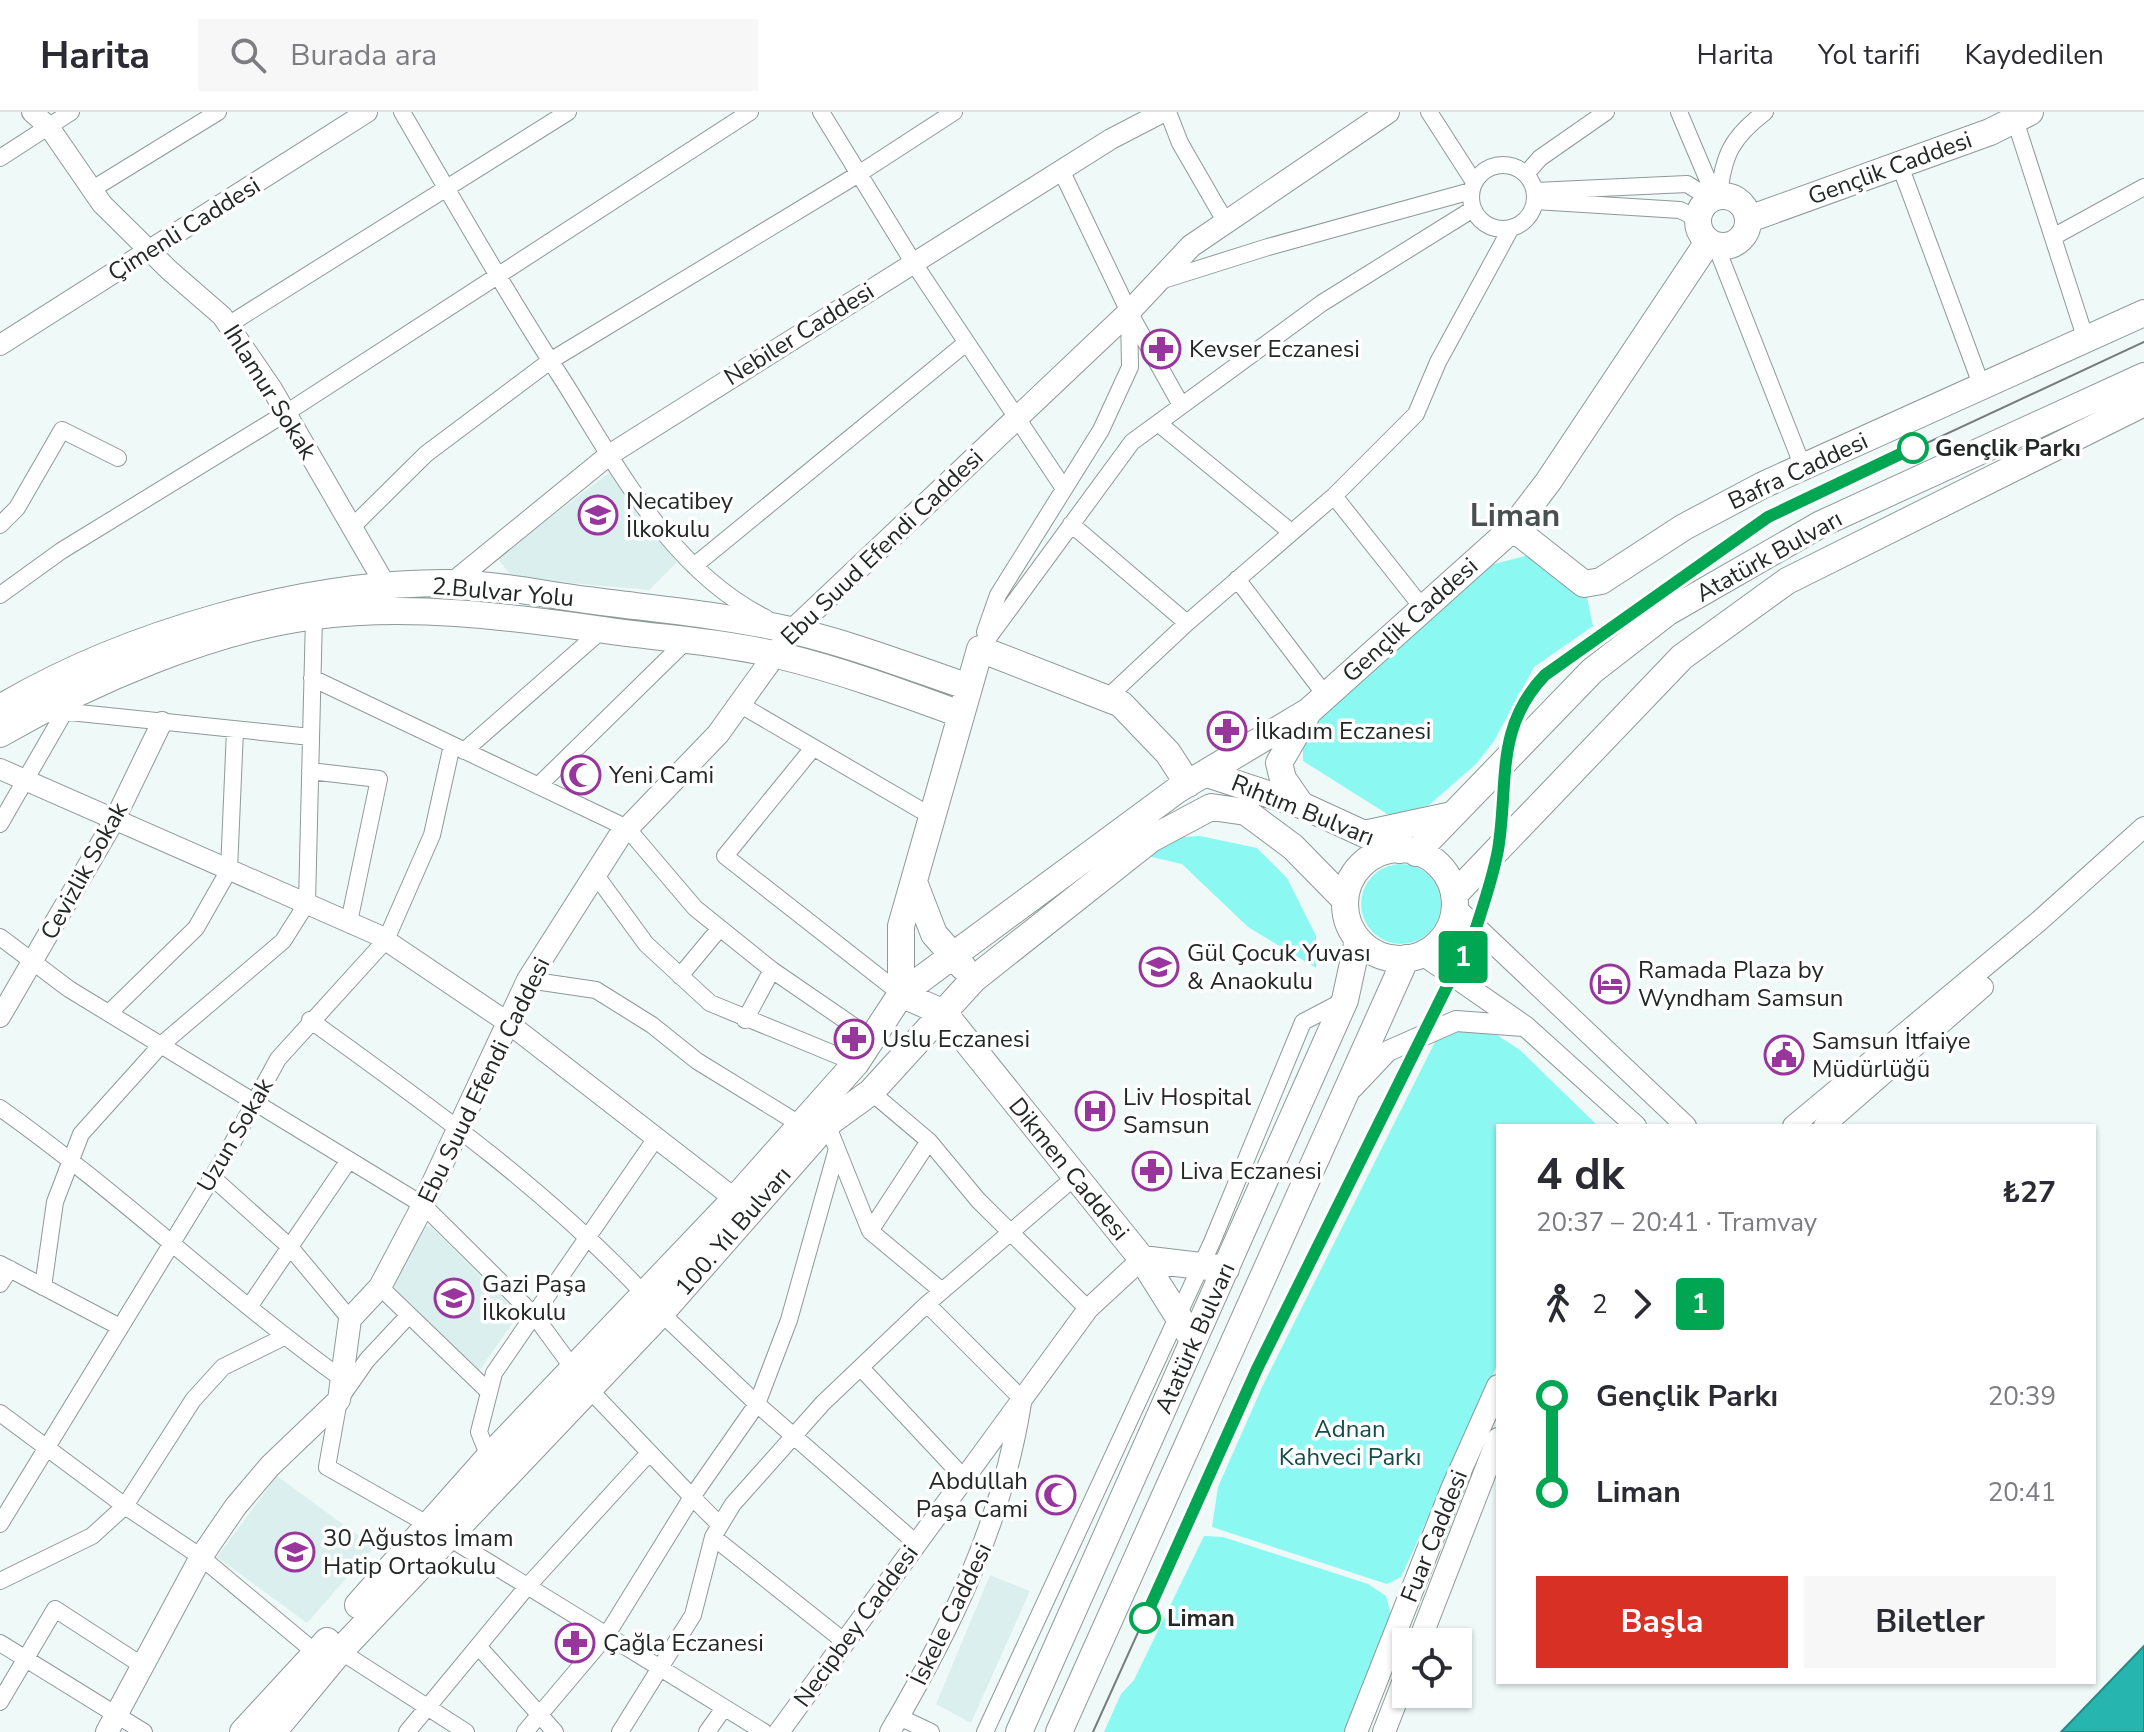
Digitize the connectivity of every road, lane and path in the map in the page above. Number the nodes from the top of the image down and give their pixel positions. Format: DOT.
graph roads {
  1 [pos="32,112"];
  2 [pos="71,112"];
  3 [pos="218,112"];
  4 [pos="367,112"];
  5 [pos="402,112"];
  6 [pos="568,112"];
  7 [pos="750,112"];
  8 [pos="821,112"];
  9 [pos="954,112"];
  10 [pos="1166,112"];
  11 [pos="1388,112"];
  12 [pos="1429,112"];
  13 [pos="1606,112"];
  14 [pos="1679,112"];
  15 [pos="1765,112"];
  16 [pos="2017,115"];
  17 [pos="49,127"];
  18 [pos="0,158"];
  19 [pos="1899,163"];
  20 [pos="1061,170"];
  21 [pos="1526,174"];
  22 [pos="857,175"];
  23 [pos="1473,186"];
  24 [pos="2144,187"];
  25 [pos="446,189"];
  26 [pos="91,190"];
  27 [pos="1535,196"];
  28 [pos="1473,209"];
  29 [pos="1720,215"];
  30 [pos="1225,221"];
  31 [pos="1511,228"];
  32 [pos="2053,237"];
  33 [pos="150,251"];
  34 [pos="913,262"];
  35 [pos="499,276"];
  36 [pos="1158,282"];
  37 [pos="1129,312"];
  38 [pos="2144,313"];
  39 [pos="228,325"];
  40 [pos="2086,340"];
  41 [pos="966,343"];
  42 [pos="0,345"];
  43 [pos="550,361"];
  44 [pos="2144,376"];
  45 [pos="1982,387"];
  46 [pos="2144,403"];
  47 [pos="1181,405"];
  48 [pos="286,413"];
  49 [pos="1014,418"];
  50 [pos="1158,423"];
  51 [pos="609,455"];
  52 [pos="118,458"];
  53 [pos="1803,467"];
  54 [pos="1063,487"];
  55 [pos="1334,496"];
  56 [pos="1071,524"];
  57 [pos="0,525"];
  58 [pos="351,528"];
  59 [pos="1513,528"];
  60 [pos="1291,532"];
  61 [pos="694,566"];
  62 [pos="1237,579"];
  63 [pos="452,583"];
  64 [pos="386,586"];
  65 [pos="0,595"];
  66 [pos="1422,607"];
  67 [pos="314,616"];
  68 [pos="1187,623"];
  69 [pos="602,630"];
  70 [pos="792,631"];
  71 [pos="685,642"];
  72 [pos="980,649"];
  73 [pos="774,654"];
  74 [pos="312,678"];
  75 [pos="969,687"];
  76 [pos="1108,697"];
  77 [pos="1318,703"];
  78 [pos="739,704"];
  79 [pos="0,708"];
  80 [pos="56,710"];
  81 [pos="960,714"];
  82 [pos="162,722"];
  83 [pos="235,730"];
  84 [pos="0,734"];
  85 [pos="311,737"];
  86 [pos="458,748"];
  87 [pos="813,748"];
  88 [pos="0,769"];
  89 [pos="310,771"];
  90 [pos="1206,778"];
  91 [pos="25,780"];
  92 [pos="538,786"];
  93 [pos="1301,805"];
  94 [pos="1246,812"];
  95 [pos="1452,815"];
  96 [pos="931,816"];
  97 [pos="115,819"];
  98 [pos="0,824"];
  99 [pos="2144,827"];
  100 [pos="627,828"];
  101 [pos="1364,834"];
  102 [pos="2144,844"];
  103 [pos="1408,851"];
  104 [pos="229,870"];
  105 [pos="595,874"];
  106 [pos="914,882"];
  107 [pos="1345,900"];
  108 [pos="1454,900"];
  109 [pos="307,903"];
  110 [pos="349,922"];
  111 [pos="720,928"];
  112 [pos="0,937"];
  113 [pos="386,940"];
  114 [pos="1358,940"];
  115 [pos="952,955"];
  116 [pos="1414,956"];
  117 [pos="34,963"];
  118 [pos="772,970"];
  119 [pos="680,976"];
  120 [pos="974,979"];
  121 [pos="528,980"];
  122 [pos="901,994"];
  123 [pos="109,1013"];
  124 [pos="944,1013"];
  125 [pos="0,1017"];
  126 [pos="310,1020"];
  127 [pos="745,1020"];
  128 [pos="507,1022"];
  129 [pos="1525,1026"];
  130 [pos="871,1038"];
  131 [pos="161,1045"];
  132 [pos="856,1063"];
  133 [pos="871,1092"];
  134 [pos="254,1102"];
  135 [pos="1339,1102"];
  136 [pos="0,1108"];
  137 [pos="827,1124"];
  138 [pos="1634,1124"];
  139 [pos="1684,1124"];
  140 [pos="1795,1124"];
  141 [pos="1826,1124"];
  142 [pos="801,1125"];
  143 [pos="459,1127"];
  144 [pos="656,1138"];
  145 [pos="929,1141"];
  146 [pos="837,1149"];
  147 [pos="70,1157"];
  148 [pos="349,1160"];
  149 [pos="212,1177"];
  150 [pos="1075,1177"];
  151 [pos="735,1199"];
  152 [pos="423,1205"];
  153 [pos="870,1231"];
  154 [pos="1012,1234"];
  155 [pos="589,1235"];
  156 [pos="172,1241"];
  157 [pos="290,1247"];
  158 [pos="1142,1259"];
  159 [pos="5,1266"];
  160 [pos="1214,1266"];
  161 [pos="0,1284"];
  162 [pos="43,1287"];
  163 [pos="380,1287"];
  164 [pos="942,1291"];
  165 [pos="653,1304"];
  166 [pos="927,1304"];
  167 [pos="249,1307"];
  168 [pos="1088,1309"];
  169 [pos="409,1315"];
  170 [pos="534,1315"];
  171 [pos="1176,1317"];
  172 [pos="350,1319"];
  173 [pos="118,1326"];
  174 [pos="284,1337"];
  175 [pos="1193,1340"];
  176 [pos="861,1368"];
  177 [pos="581,1379"];
  178 [pos="340,1389"];
  179 [pos="1496,1390"];
  180 [pos="489,1392"];
  181 [pos="1022,1399"];
  182 [pos="757,1404"];
  183 [pos="0,1413"];
  184 [pos="793,1436"];
  185 [pos="1496,1444"];
  186 [pos="46,1447"];
  187 [pos="649,1453"];
  188 [pos="489,1457"];
  189 [pos="964,1478"];
  190 [pos="692,1497"];
  191 [pos="125,1506"];
  192 [pos="0,1524"];
  193 [pos="437,1531"];
  194 [pos="717,1531"];
  195 [pos="916,1543"];
  196 [pos="201,1557"];
  197 [pos="0,1581"];
  198 [pos="526,1588"];
  199 [pos="1424,1628"];
  200 [pos="606,1636"];
  201 [pos="845,1642"];
  202 [pos="0,1643"];
  203 [pos="478,1646"];
  204 [pos="328,1652"];
  205 [pos="25,1660"];
  206 [pos="143,1666"];
  207 [pos="661,1670"];
  208 [pos="0,1702"];
  209 [pos="428,1707"];
  210 [pos="724,1708"];
  211 [pos="1393,1708"];
  212 [pos="540,1714"];
  213 [pos="112,1723"];
  214 [pos="895,1724"];
  215 [pos="144,1732"];
  216 [pos="243,1732"];
  217 [pos="273,1732"];
  218 [pos="407,1732"];
  219 [pos="466,1732"];
  220 [pos="525,1732"];
  221 [pos="555,1732"];
  222 [pos="620,1732"];
  223 [pos="707,1732"];
  224 [pos="764,1732"];
  225 [pos="779,1732"];
  226 [pos="931,1732"];
  227 [pos="985,1732"];
  228 [pos="1019,1732"];
  229 [pos="1059,1732"];
  230 [pos="1356,1732"];
  231 [pos="1384,1732"];
  1 -- 17 [label="street, Ihlamur Sokak"];
  2 -- 17 [label="street"];
  3 -- 26 [label="street"];
  4 -- 33 [label="street, Çimenli Caddesi"];
  5 -- 25 [label="street"];
  6 -- 25 [label="street"];
  7 -- 35 [label="street"];
  8 -- 22 [label="street"];
  9 -- 22 [label="street"];
  10 -- 20 [label="street, Nebiler Caddesi"];
  10 -- 30 [label="street"];
  11 -- 30 [label="main road, Ebu Suud Efendi Caddesi"];
  12 -- 23 [label="street"];
  13 -- 21 [label="street"];
  14 -- 29 [label="street"];
  15 -- 29 [label="street"];
  16 -- 19 [label="main road, Gençlik Caddesi"];
  16 -- 29 [label="main road, Gençlik Caddesi"];
  16 -- 32 [label="street"];
  17 -- 18 [label="street"];
  17 -- 26 [label="street, Ihlamur Sokak"];
  19 -- 29 [label="main road, Gençlik Caddesi"];
  19 -- 45 [label="street"];
  20 -- 34 [label="street, Nebiler Caddesi"];
  20 -- 37 [label="street"];
  21 -- 23 [label="street"];
  21 -- 27 [label="street"];
  22 -- 34 [label="street"];
  22 -- 43 [label="street"];
  23 -- 28 [label="street"];
  23 -- 36 [label="street"];
  24 -- 32 [label="street"];
  25 -- 35 [label="street"];
  25 -- 39 [label="street"];
  26 -- 33 [label="street, Ihlamur Sokak"];
  27 -- 29 [label="street"];
  27 -- 29 [label="street"];
  27 -- 31 [label="street"];
  28 -- 31 [label="street"];
  28 -- 47 [label="street"];
  29 -- 53 [label="street"];
  29 -- 59 [label="main road, Gençlik Caddesi"];
  30 -- 36 [label="main road, Ebu Suud Efendi Caddesi"];
  31 -- 55 [label="street"];
  32 -- 40 [label="street"];
  33 -- 39 [label="street, Ihlamur Sokak"];
  33 -- 42 [label="street, Çimenli Caddesi"];
  34 -- 41 [label="street"];
  34 -- 51 [label="street, Nebiler Caddesi"];
  35 -- 43 [label="street"];
  35 -- 48 [label="street"];
  36 -- 37 [label="main road, Ebu Suud Efendi Caddesi"];
  37 -- 47 [label="street"];
  37 -- 49 [label="main road, Ebu Suud Efendi Caddesi"];
  37 -- 54 [label="street"];
  38 -- 40 [label="main road, Bafra Caddesi"];
  39 -- 48 [label="street, Ihlamur Sokak"];
  40 -- 45 [label="main road, Bafra Caddesi"];
  41 -- 49 [label="street"];
  41 -- 61 [label="street"];
  43 -- 51 [label="street"];
  43 -- 58 [label="street"];
  44 -- 95 [label="main road, Atatürk Bulvarı"];
  45 -- 53 [label="main road, Bafra Caddesi"];
  46 -- 108 [label="main road, Atatürk Bulvarı"];
  47 -- 50 [label="street"];
  48 -- 58 [label="street, Ihlamur Sokak"];
  48 -- 65 [label="street"];
  49 -- 54 [label="street"];
  49 -- 70 [label="main road, Ebu Suud Efendi Caddesi"];
  50 -- 56 [label="street"];
  50 -- 60 [label="street"];
  51 -- 61 [label="street"];
  51 -- 63 [label="street, Nebiler Caddesi"];
  52 -- 57 [label="street"];
  53 -- 59 [label="main road, Bafra Caddesi"];
  54 -- 72 [label="street"];
  55 -- 60 [label="street"];
  55 -- 66 [label="street"];
  56 -- 68 [label="street"];
  56 -- 72 [label="street"];
  58 -- 64 [label="street, Ihlamur Sokak"];
  59 -- 66 [label="main road, Gençlik Caddesi"];
  60 -- 62 [label="street"];
  61 -- 70 [label="street"];
  62 -- 68 [label="street"];
  62 -- 77 [label="street"];
  63 -- 64 [label="main road, 2.Bulvar Yolu"];
  63 -- 70 [label="main road, 2.Bulvar Yolu"];
  64 -- 79 [label="main road, 2.Bulvar Yolu"];
  66 -- 77 [label="main road, Gençlik Caddesi"];
  67 -- 69 [label="main road, 2.Bulvar Yolu"];
  67 -- 74 [label="street"];
  67 -- 80 [label="main road, 2.Bulvar Yolu"];
  68 -- 76 [label="street"];
  69 -- 71 [label="main road, 2.Bulvar Yolu"];
  69 -- 86 [label="street"];
  70 -- 73 [label="main road, Ebu Suud Efendi Caddesi"];
  70 -- 75 [label="main road, 2.Bulvar Yolu"];
  71 -- 73 [label="main road, 2.Bulvar Yolu"];
  71 -- 92 [label="street"];
  72 -- 75 [label="main road"];
  72 -- 76 [label="main road"];
  73 -- 78 [label="main road, Ebu Suud Efendi Caddesi"];
  73 -- 81 [label="main road, 2.Bulvar Yolu"];
  74 -- 85 [label="street"];
  74 -- 86 [label="street"];
  75 -- 81 [label="main road"];
  76 -- 90 [label="main road"];
  77 -- 90 [label="main road, 100. Yıl Bulvarı"];
  77 -- 93 [label="main road, Gençlik Caddesi"];
  78 -- 87 [label="street"];
  78 -- 100 [label="main road, Ebu Suud Efendi Caddesi"];
  80 -- 82 [label="street"];
  80 -- 84 [label="main road, 2.Bulvar Yolu"];
  80 -- 91 [label="street"];
  81 -- 96 [label="main road"];
  82 -- 83 [label="street"];
  82 -- 97 [label="street, Cevizlik Sokak"];
  83 -- 85 [label="street"];
  83 -- 104 [label="street"];
  85 -- 89 [label="street"];
  86 -- 92 [label="street"];
  86 -- 113 [label="street, Uzun Sokak"];
  87 -- 96 [label="street"];
  87 -- 122 [label="street"];
  88 -- 91 [label="street"];
  89 -- 109 [label="street"];
  89 -- 110 [label="street"];
  90 -- 93 [label="main road, Rıhtım Bulvarı"];
  90 -- 94 [label="main road"];
  90 -- 115 [label="main road, 100. Yıl Bulvarı"];
  91 -- 97 [label="street"];
  91 -- 98 [label="street"];
  92 -- 100 [label="street"];
  93 -- 101 [label="main road, Rıhtım Bulvarı"];
  94 -- 107 [label="main road, Rıhtım Bulvarı"];
  94 -- 120 [label="main road, 100. Yıl Bulvarı"];
  95 -- 101 [label="main road"];
  95 -- 103 [label="main road, Atatürk Bulvarı"];
  96 -- 106 [label="main road"];
  97 -- 104 [label="street"];
  97 -- 117 [label="street, Cevizlik Sokak"];
  99 -- 140 [label="street"];
  100 -- 105 [label="main road, Ebu Suud Efendi Caddesi"];
  100 -- 111 [label="street"];
  101 -- 103 [label="main road, Rıhtım Bulvarı"];
  102 -- 141 [label="street"];
  103 -- 107 [label="main road"];
  103 -- 108 [label="main road"];
  104 -- 109 [label="street"];
  104 -- 123 [label="street"];
  105 -- 119 [label="street"];
  105 -- 121 [label="main road, Ebu Suud Efendi Caddesi"];
  106 -- 115 [label="main road"];
  106 -- 122 [label="main road"];
  107 -- 114 [label="main road"];
  108 -- 116 [label="main road"];
  108 -- 139 [label="street"];
  109 -- 110 [label="street"];
  109 -- 131 [label="street"];
  110 -- 113 [label="street"];
  111 -- 118 [label="street"];
  111 -- 119 [label="street"];
  112 -- 117 [label="street"];
  113 -- 126 [label="street, Uzun Sokak"];
  113 -- 128 [label="street"];
  114 -- 116 [label="main road"];
  114 -- 160 [label="main road, Atatürk Bulvarı"];
  115 -- 120 [label="main road"];
  115 -- 122 [label="main road, 100. Yıl Bulvarı"];
  116 -- 129 [label="street"];
  116 -- 135 [label="main road, Atatürk Bulvarı"];
  117 -- 123 [label="street"];
  117 -- 125 [label="street, Cevizlik Sokak"];
  118 -- 127 [label="street"];
  118 -- 130 [label="street"];
  119 -- 127 [label="street"];
  120 -- 124 [label="main road, 100. Yıl Bulvarı"];
  121 -- 128 [label="main road, Ebu Suud Efendi Caddesi"];
  121 -- 142 [label="street"];
  122 -- 124 [label="main road"];
  122 -- 130 [label="main road, 100. Yıl Bulvarı"];
  123 -- 131 [label="street"];
  124 -- 133 [label="main road, 100. Yıl Bulvarı"];
  124 -- 150 [label="main road, Dikmen Caddesi"];
  126 -- 134 [label="street, Uzun Sokak"];
  126 -- 143 [label="street"];
  127 -- 132 [label="street"];
  128 -- 143 [label="main road, Ebu Suud Efendi Caddesi"];
  128 -- 144 [label="street"];
  129 -- 135 [label="street"];
  129 -- 138 [label="street"];
  130 -- 132 [label="main road, 100. Yıl Bulvarı"];
  131 -- 134 [label="street"];
  131 -- 147 [label="street"];
  132 -- 142 [label="main road, 100. Yıl Bulvarı"];
  133 -- 137 [label="main road, 100. Yıl Bulvarı"];
  133 -- 145 [label="street"];
  134 -- 148 [label="street"];
  134 -- 149 [label="street, Uzun Sokak"];
  135 -- 229 [label="main road, Atatürk Bulvarı"];
  136 -- 147 [label="street"];
  137 -- 146 [label="street"];
  137 -- 165 [label="main road, 100. Yıl Bulvarı"];
  142 -- 151 [label="main road, 100. Yıl Bulvarı"];
  143 -- 152 [label="main road, Ebu Suud Efendi Caddesi"];
  143 -- 155 [label="street"];
  144 -- 151 [label="street"];
  144 -- 155 [label="street"];
  145 -- 153 [label="street"];
  145 -- 154 [label="street"];
  146 -- 153 [label="street"];
  146 -- 182 [label="street"];
  147 -- 156 [label="street"];
  147 -- 162 [label="street"];
  148 -- 152 [label="street"];
  148 -- 157 [label="street"];
  149 -- 156 [label="street, Uzun Sokak"];
  149 -- 157 [label="street"];
  150 -- 154 [label="street"];
  150 -- 158 [label="main road, Dikmen Caddesi"];
  151 -- 165 [label="main road, 100. Yıl Bulvarı"];
  152 -- 163 [label="main road, Ebu Suud Efendi Caddesi"];
  152 -- 170 [label="street"];
  153 -- 164 [label="street"];
  154 -- 164 [label="street"];
  154 -- 168 [label="street"];
  155 -- 165 [label="street"];
  155 -- 170 [label="street"];
  156 -- 167 [label="street"];
  156 -- 173 [label="street, Uzun Sokak"];
  157 -- 167 [label="street"];
  157 -- 172 [label="street"];
  158 -- 160 [label="main road, Dikmen Caddesi"];
  158 -- 168 [label="street, Necipbey Caddesi"];
  158 -- 171 [label="main road"];
  159 -- 161 [label="street"];
  159 -- 162 [label="street"];
  160 -- 171 [label="street"];
  160 -- 175 [label="main road, Atatürk Bulvarı"];
  162 -- 173 [label="street"];
  163 -- 169 [label="street"];
  163 -- 172 [label="main road, Ebu Suud Efendi Caddesi"];
  164 -- 166 [label="street"];
  165 -- 177 [label="main road, 100. Yıl Bulvarı"];
  165 -- 182 [label="street"];
  166 -- 176 [label="street"];
  166 -- 181 [label="street"];
  167 -- 174 [label="street"];
  168 -- 181 [label="street, Necipbey Caddesi"];
  169 -- 178 [label="street"];
  169 -- 180 [label="street"];
  170 -- 177 [label="street"];
  170 -- 180 [label="street"];
  171 -- 175 [label="main road"];
  171 -- 227 [label="street"];
  172 -- 178 [label="main road"];
  173 -- 186 [label="street, Uzun Sokak"];
  174 -- 178 [label="street"];
  174 -- 191 [label="street"];
  175 -- 228 [label="main road, Atatürk Bulvarı"];
  176 -- 184 [label="street"];
  176 -- 189 [label="street"];
  177 -- 187 [label="street"];
  177 -- 188 [label="main road, 100. Yıl Bulvarı"];
  177 -- 193 [label="main road, 100. Yıl Bulvarı"];
  178 -- 193 [label="street"];
  178 -- 196 [label="main road"];
  179 -- 230 [label="main road, Fuar Caddesi"];
  180 -- 188 [label="street"];
  181 -- 189 [label="street, Necipbey Caddesi"];
  181 -- 214 [label="street, İskele Caddesi"];
  182 -- 184 [label="street"];
  182 -- 190 [label="street"];
  183 -- 186 [label="street"];
  184 -- 194 [label="street"];
  184 -- 195 [label="street"];
  185 -- 199 [label="main road, Fuar Caddesi"];
  186 -- 191 [label="street"];
  186 -- 192 [label="street, Uzun Sokak"];
  187 -- 190 [label="street"];
  187 -- 198 [label="street"];
  188 -- 193 [label="main road, 100. Yıl Bulvarı"];
  189 -- 195 [label="street, Necipbey Caddesi"];
  190 -- 194 [label="street"];
  190 -- 200 [label="street"];
  191 -- 196 [label="street"];
  191 -- 197 [label="street"];
  193 -- 198 [label="street"];
  193 -- 204 [label="main road, 100. Yıl Bulvarı"];
  194 -- 201 [label="street"];
  194 -- 207 [label="street"];
  195 -- 201 [label="street, Necipbey Caddesi"];
  196 -- 204 [label="street"];
  196 -- 206 [label="main road"];
  198 -- 200 [label="street"];
  198 -- 203 [label="street"];
  200 -- 207 [label="street"];
  200 -- 212 [label="street"];
  201 -- 225 [label="street, Necipbey Caddesi"];
  202 -- 205 [label="street"];
  203 -- 209 [label="street"];
  203 -- 212 [label="street"];
  204 -- 209 [label="street"];
  204 -- 216 [label="main road, 100. Yıl Bulvarı"];
  204 -- 217 [label="main road, 100. Yıl Bulvarı"];
  205 -- 206 [label="street"];
  205 -- 208 [label="street"];
  205 -- 213 [label="street"];
  206 -- 213 [label="main road"];
  207 -- 210 [label="street"];
  207 -- 222 [label="street"];
  209 -- 218 [label="street"];
  209 -- 219 [label="street"];
  210 -- 223 [label="street"];
  210 -- 224 [label="street"];
  211 -- 231 [label="main road"];
  212 -- 220 [label="street"];
  212 -- 221 [label="street"];
  213 -- 215 [label="street"];
  214 -- 226 [label="street"];
}
